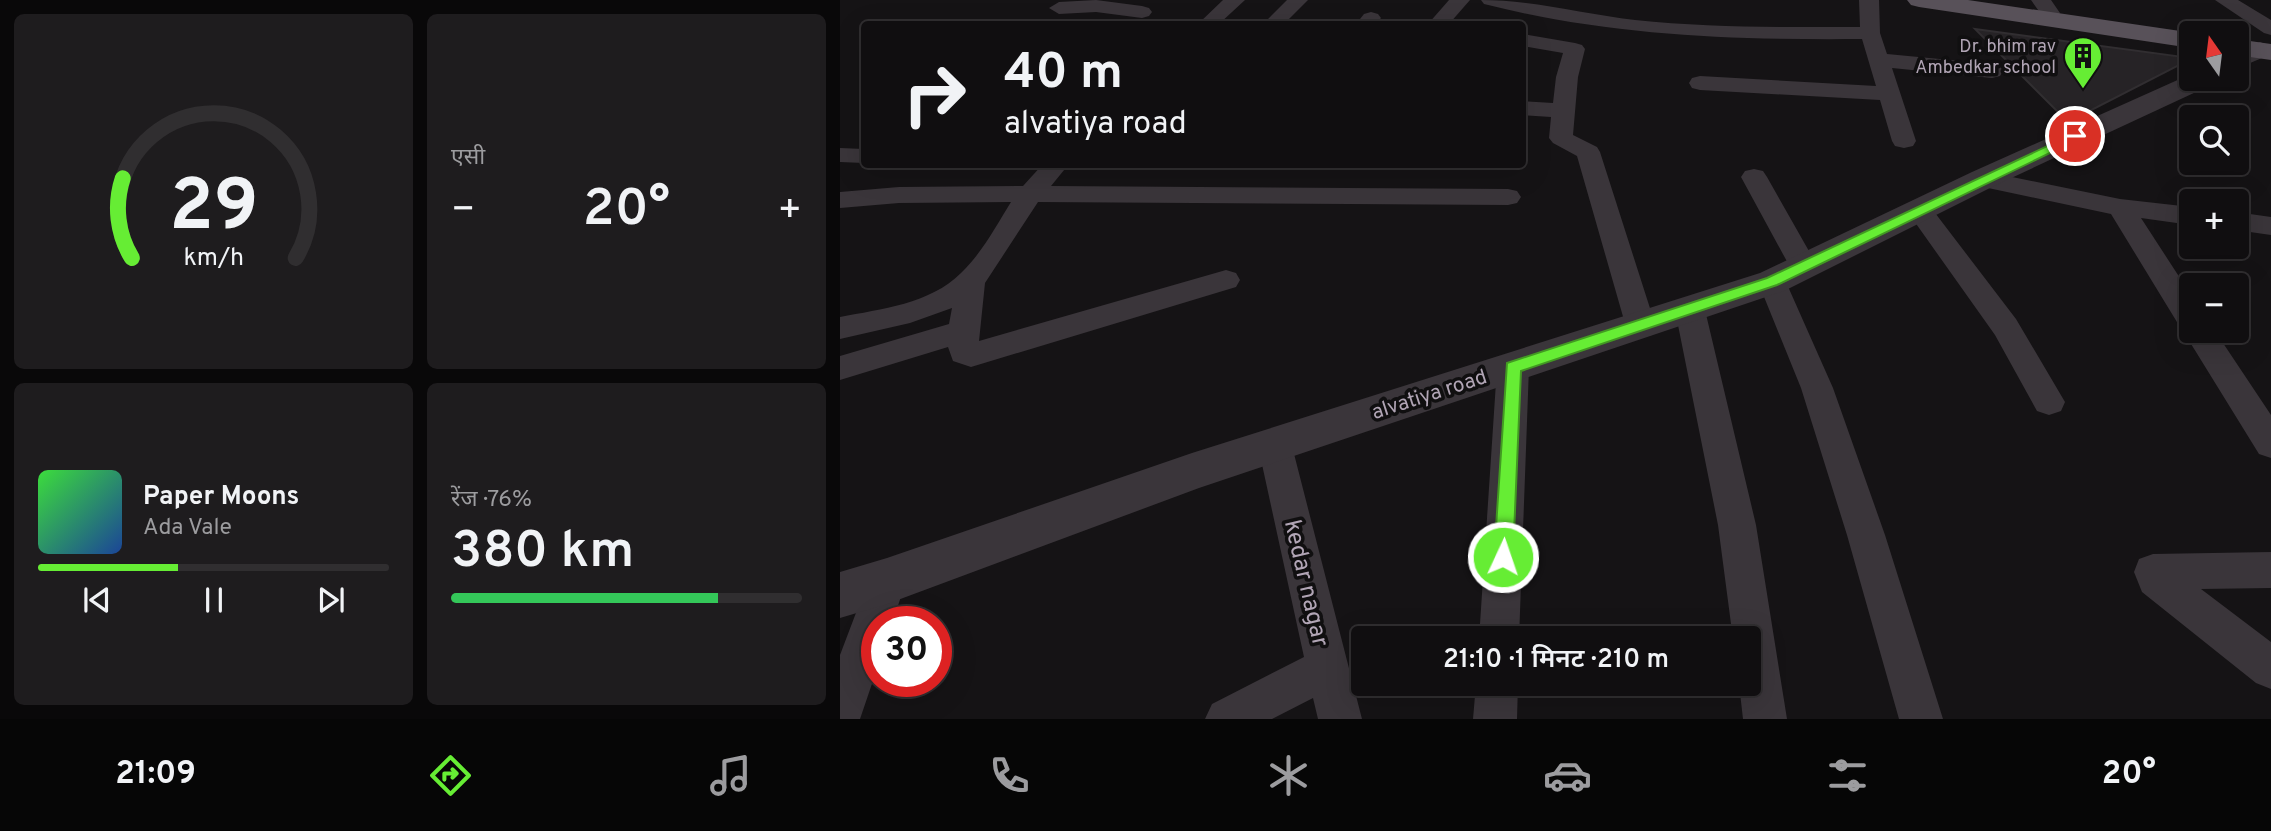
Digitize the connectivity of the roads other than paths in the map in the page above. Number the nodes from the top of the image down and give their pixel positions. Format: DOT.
graph roads {
  1 [pos="1235,0"];
  2 [pos="1298,0"];
  3 [pos="1460,0"];
  4 [pos="1490,0"];
  5 [pos="1869,0"];
  6 [pos="1919,0"];
  7 [pos="1953,0"];
  8 [pos="2225,0"];
  9 [pos="1063,4"];
  10 [pos="2045,6"];
  11 [pos="1533,9"];
  12 [pos="1142,12"];
  13 [pos="1044,21"];
  14 [pos="1211,21"];
  15 [pos="1276,21"];
  16 [pos="1441,21"];
  17 [pos="1526,25"];
  18 [pos="2179,29"];
  19 [pos="1870,33"];
  20 [pos="2179,38"];
  21 [pos="1526,41"];
  22 [pos="2260,47"];
  23 [pos="1878,60"];
  24 [pos="1992,71"];
  25 [pos="1700,83"];
  26 [pos="2179,89"];
  27 [pos="1890,94"];
  28 [pos="1526,108"];
  29 [pos="1563,111"];
  30 [pos="1904,141"];
  31 [pos="840,155"];
  32 [pos="861,156"];
  33 [pos="1053,168"];
  34 [pos="1754,177"];
  35 [pos="1983,179"];
  36 [pos="1030,194"];
  37 [pos="1508,197"];
  38 [pos="840,200"];
  39 [pos="2120,207"];
  40 [pos="1920,211"];
  41 [pos="2179,214"];
  42 [pos="2249,223"];
  43 [pos="2271,226"];
  44 [pos="1788,275"];
  45 [pos="1226,280"];
  46 [pos="971,282"];
  47 [pos="2179,300"];
  48 [pos="1690,310"];
  49 [pos="1641,327"];
  50 [pos="840,328"];
  51 [pos="963,331"];
  52 [pos="2207,343"];
  53 [pos="1513,367"];
  54 [pos="840,368"];
  55 [pos="2049,402"];
  56 [pos="2271,444"];
  57 [pos="1275,446"];
  58 [pos="2271,570"];
  59 [pos="887,581"];
  60 [pos="840,595"];
  61 [pos="1500,626"];
  62 [pos="1327,668"];
  63 [pos="2271,668"];
  64 [pos="1496,696"];
  65 [pos="840,714"];
  66 [pos="1227,719"];
  67 [pos="1340,719"];
  68 [pos="1495,719"];
  69 [pos="1765,719"];
  70 [pos="1921,719"];
  1 -- 14 [label="street"];
  2 -- 15 [label="street"];
  3 -- 16 [label="street"];
  4 -- 11 [label="street"];
  5 -- 19 [label="street"];
  6 -- 20 [label="main road"];
  7 -- 10 [label="main road"];
  8 -- 22 [label="street"];
  9 -- 12 [label="street"];
  9 -- 13 [label="street"];
  10 -- 18 [label="main road"];
  11 -- 17 [label="street"];
  11 -- 19 [label="street"];
  19 -- 23 [label="street"];
  21 -- 29 [label="street"];
  23 -- 24 [label="street"];
  23 -- 27 [label="street"];
  25 -- 27 [label="street"];
  26 -- 35 [label="street, alvatiya road"];
  27 -- 30 [label="street"];
  28 -- 29 [label="street"];
  29 -- 49 [label="street"];
  31 -- 32 [label="street"];
  33 -- 36 [label="street"];
  34 -- 44 [label="street"];
  35 -- 39 [label="street"];
  35 -- 40 [label="street, alvatiya road"];
  36 -- 37 [label="street"];
  36 -- 38 [label="street"];
  36 -- 46 [label="street"];
  39 -- 41 [label="street"];
  39 -- 47 [label="street"];
  40 -- 44 [label="street, alvatiya road"];
  40 -- 55 [label="street"];
  42 -- 43 [label="street"];
  44 -- 48 [label="street, alvatiya road"];
  44 -- 70 [label="street"];
  45 -- 51 [label="street"];
  46 -- 50 [label="street"];
  46 -- 51 [label="street"];
  48 -- 49 [label="street, alvatiya road"];
  48 -- 69 [label="street"];
  49 -- 53 [label="street, alvatiya road"];
  51 -- 54 [label="street"];
  52 -- 56 [label="street"];
  53 -- 57 [label="street, alvatiya road"];
  53 -- 61 [label="street"];
  57 -- 59 [label="street, alvatiya road"];
  57 -- 62 [label="street, kedar nagar"];
  58 -- 63 [label="street"];
  59 -- 60 [label="street, alvatiya road"];
  59 -- 65 [label="street"];
  62 -- 66 [label="street"];
  62 -- 67 [label="street, kedar nagar"];
  64 -- 68 [label="street"];
}
